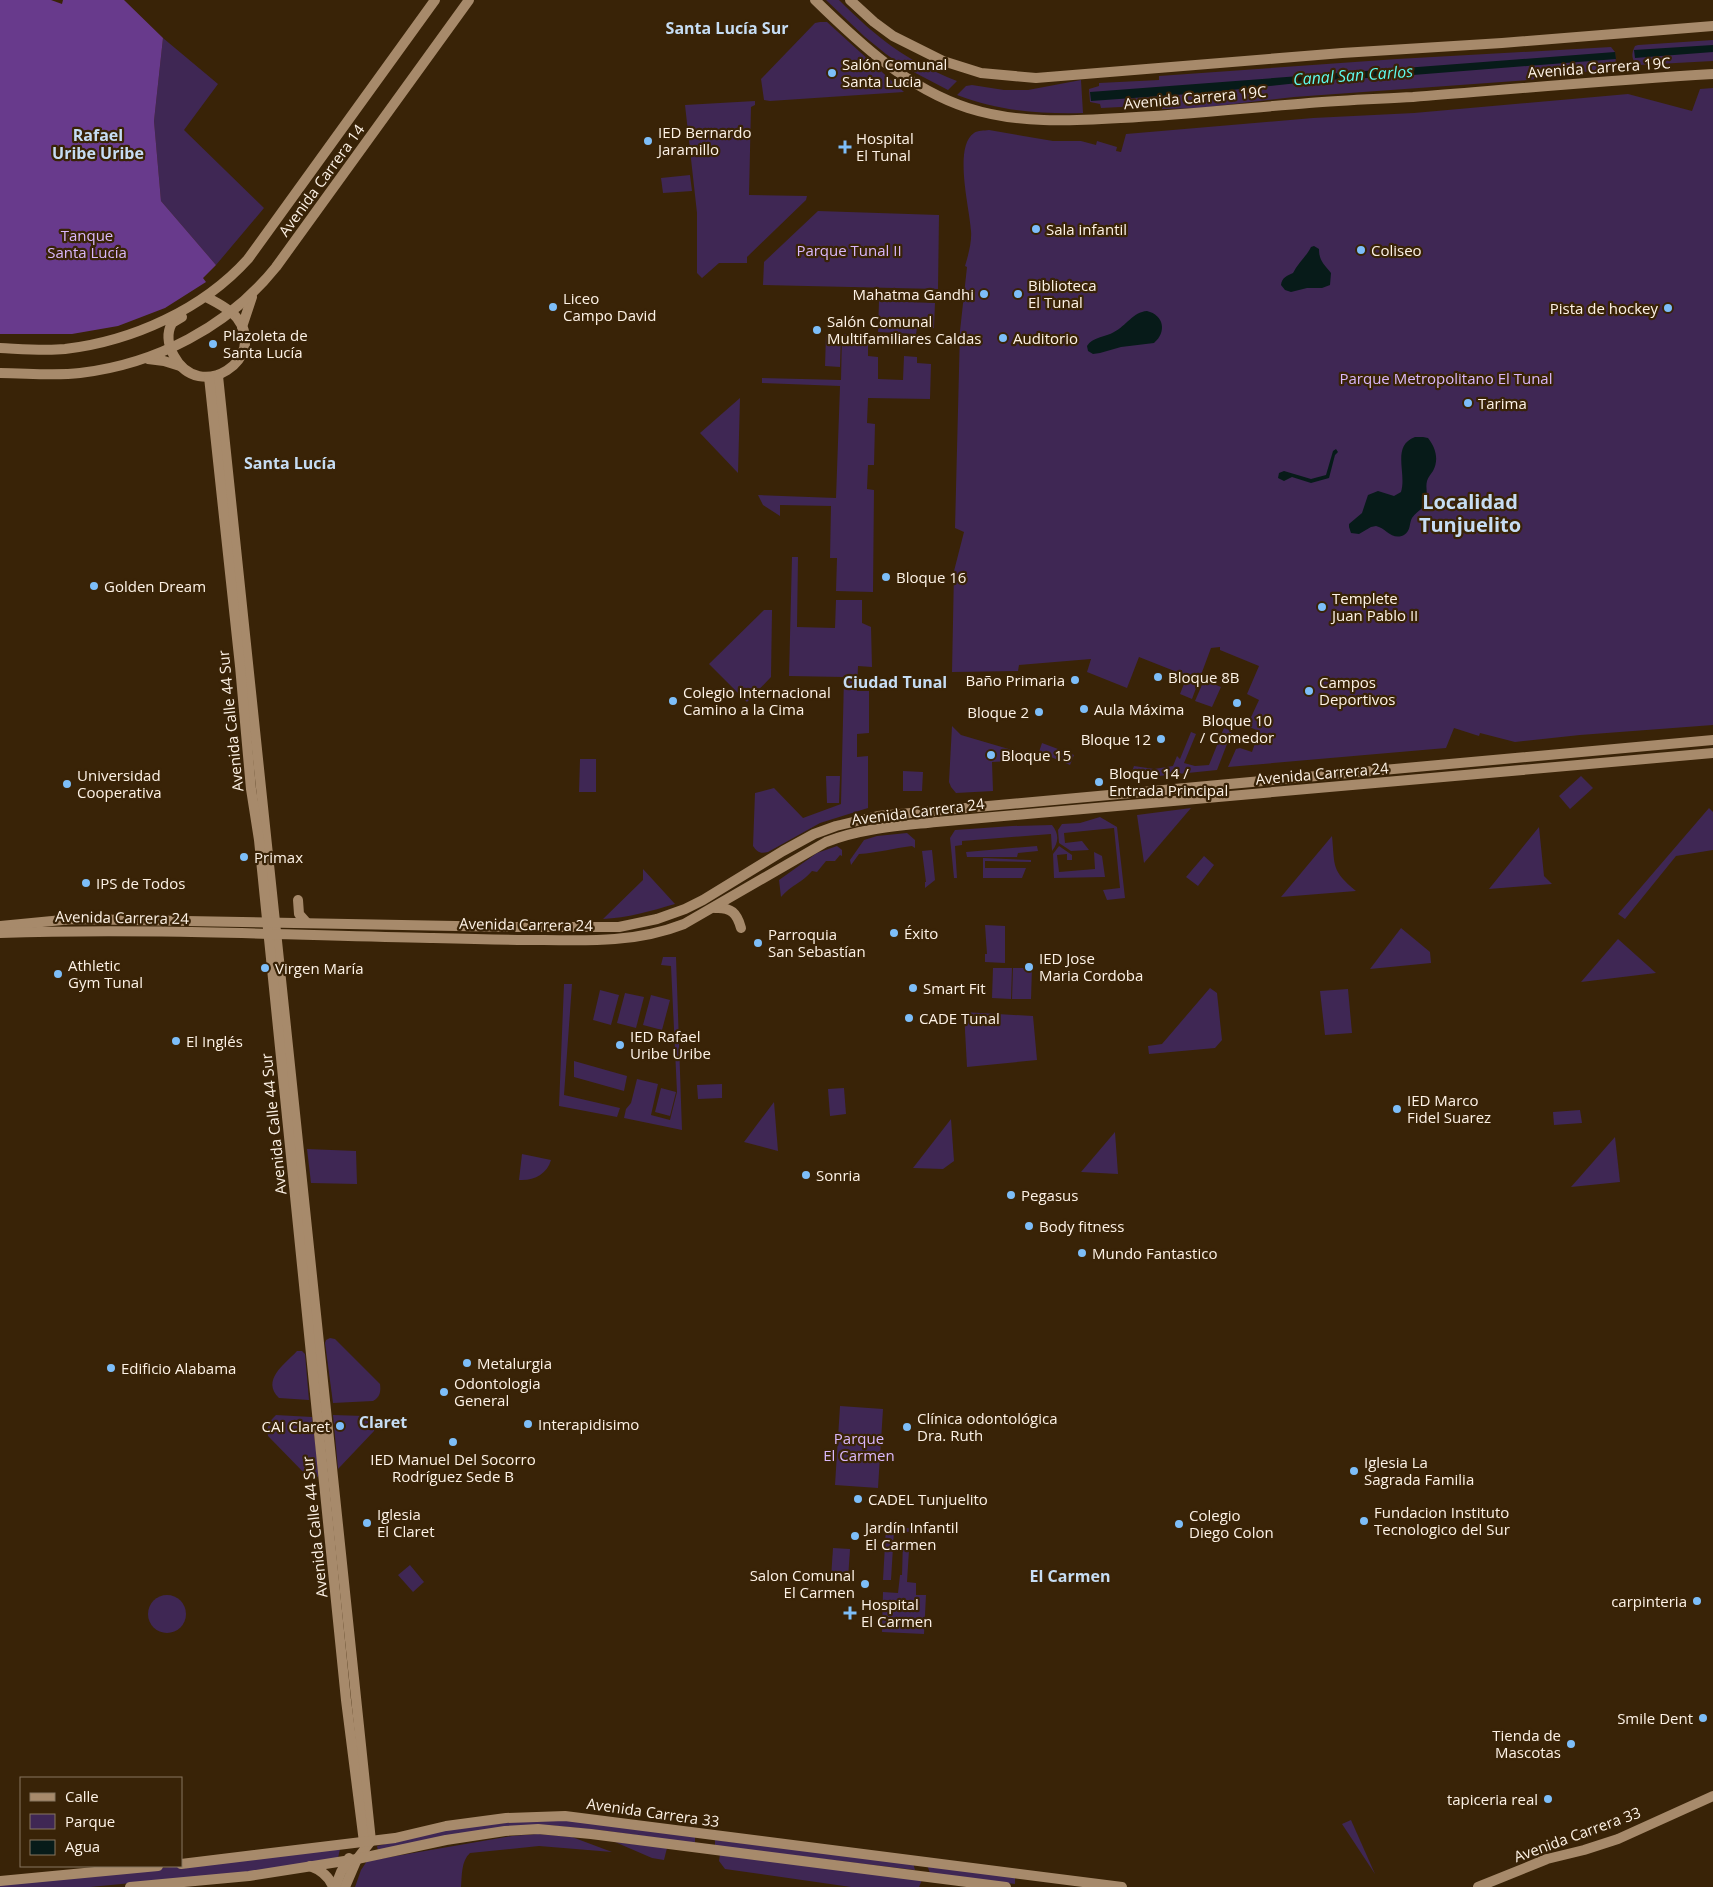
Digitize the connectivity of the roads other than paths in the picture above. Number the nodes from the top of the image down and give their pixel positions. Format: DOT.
graph roads {
  1 [pos="435,0"];
  2 [pos="469,0"];
  3 [pos="816,0"];
  4 [pos="850,0"];
  5 [pos="1713,26"];
  6 [pos="1713,74"];
  7 [pos="254,294"];
  8 [pos="208,298"];
  9 [pos="232,313"];
  10 [pos="243,329"];
  11 [pos="0,348"];
  12 [pos="171,349"];
  13 [pos="142,359"];
  14 [pos="182,367"];
  15 [pos="0,373"];
  16 [pos="213,376"];
  17 [pos="1713,740"];
  18 [pos="1713,753"];
  19 [pos="298,900"];
  20 [pos="715,908"];
  21 [pos="271,922"];
  22 [pos="307,922"];
  23 [pos="0,926"];
  24 [pos="741,928"];
  25 [pos="0,933"];
  26 [pos="273,934"];
  27 [pos="1713,1796"];
  28 [pos="368,1842"];
  29 [pos="358,1859"];
  30 [pos="347,1860"];
  31 [pos="917,1861"];
  32 [pos="182,1864"];
  33 [pos="310,1866"];
  34 [pos="147,1867"];
  35 [pos="927,1877"];
  36 [pos="0,1881"];
  37 [pos="130,1887"];
  38 [pos="334,1887"];
  39 [pos="346,1887"];
  40 [pos="1006,1887"];
  41 [pos="1122,1887"];
  42 [pos="1478,1887"];
  1 -- 8 [label="main road, Avenida Carrera 14"];
  2 -- 7 [label="main road, Avenida Carrera 14"];
  3 -- 6 [label="main road, Avenida Carrera 19C"];
  4 -- 5 [label="main road, Avenida Carrera 19C"];
  7 -- 9 [label="main road, Avenida Carrera 14"];
  7 -- 10 [label="main road"];
  8 -- 9 [label="main road"];
  8 -- 11 [label="main road, Avenida Carrera 14"];
  8 -- 12 [label="main road, Avenida Carrera 14"];
  9 -- 10 [label="main road"];
  9 -- 12 [label="main road, Avenida Carrera 14"];
  10 -- 16 [label="main road"];
  12 -- 13 [label="main road, Avenida Carrera 14"];
  12 -- 14 [label="main road"];
  13 -- 14 [label="main road"];
  13 -- 15 [label="main road, Avenida Carrera 14"];
  14 -- 16 [label="main road"];
  16 -- 21 [label="main road, Avenida Calle 44 Sur"];
  17 -- 22 [label="main road, Avenida Carrera 24"];
  18 -- 20 [label="main road, Avenida Carrera 24"];
  19 -- 22 [label="main road"];
  20 -- 24 [label="main road"];
  20 -- 26 [label="main road, Avenida Carrera 24"];
  21 -- 22 [label="main road, Avenida Carrera 24"];
  21 -- 23 [label="main road, Avenida Carrera 24"];
  21 -- 26 [label="main road, Avenida Calle 44 Sur"];
  25 -- 26 [label="main road, Avenida Carrera 24"];
  26 -- 28 [label="main road, Avenida Calle 44 Sur"];
  27 -- 42 [label="main road, Avenida Carrera 33"];
  28 -- 29 [label="main road"];
  28 -- 30 [label="main road"];
  28 -- 31 [label="main road, Avenida Carrera 33"];
  28 -- 32 [label="main road, Avenida Carrera 33"];
  29 -- 30 [label="main road, Avenida Carrera 33"];
  29 -- 35 [label="main road, Avenida Carrera 33"];
  29 -- 39 [label="main road"];
  30 -- 33 [label="main road, Avenida Carrera 33"];
  30 -- 38 [label="main road"];
  31 -- 35 [label="main road"];
  31 -- 41 [label="main road, Avenida Carrera 33"];
  33 -- 37 [label="main road, Avenida Carrera 33"];
  33 -- 38 [label="main road"];
  34 -- 36 [label="main road"];
  35 -- 40 [label="main road, Avenida Carrera 33"];
}
